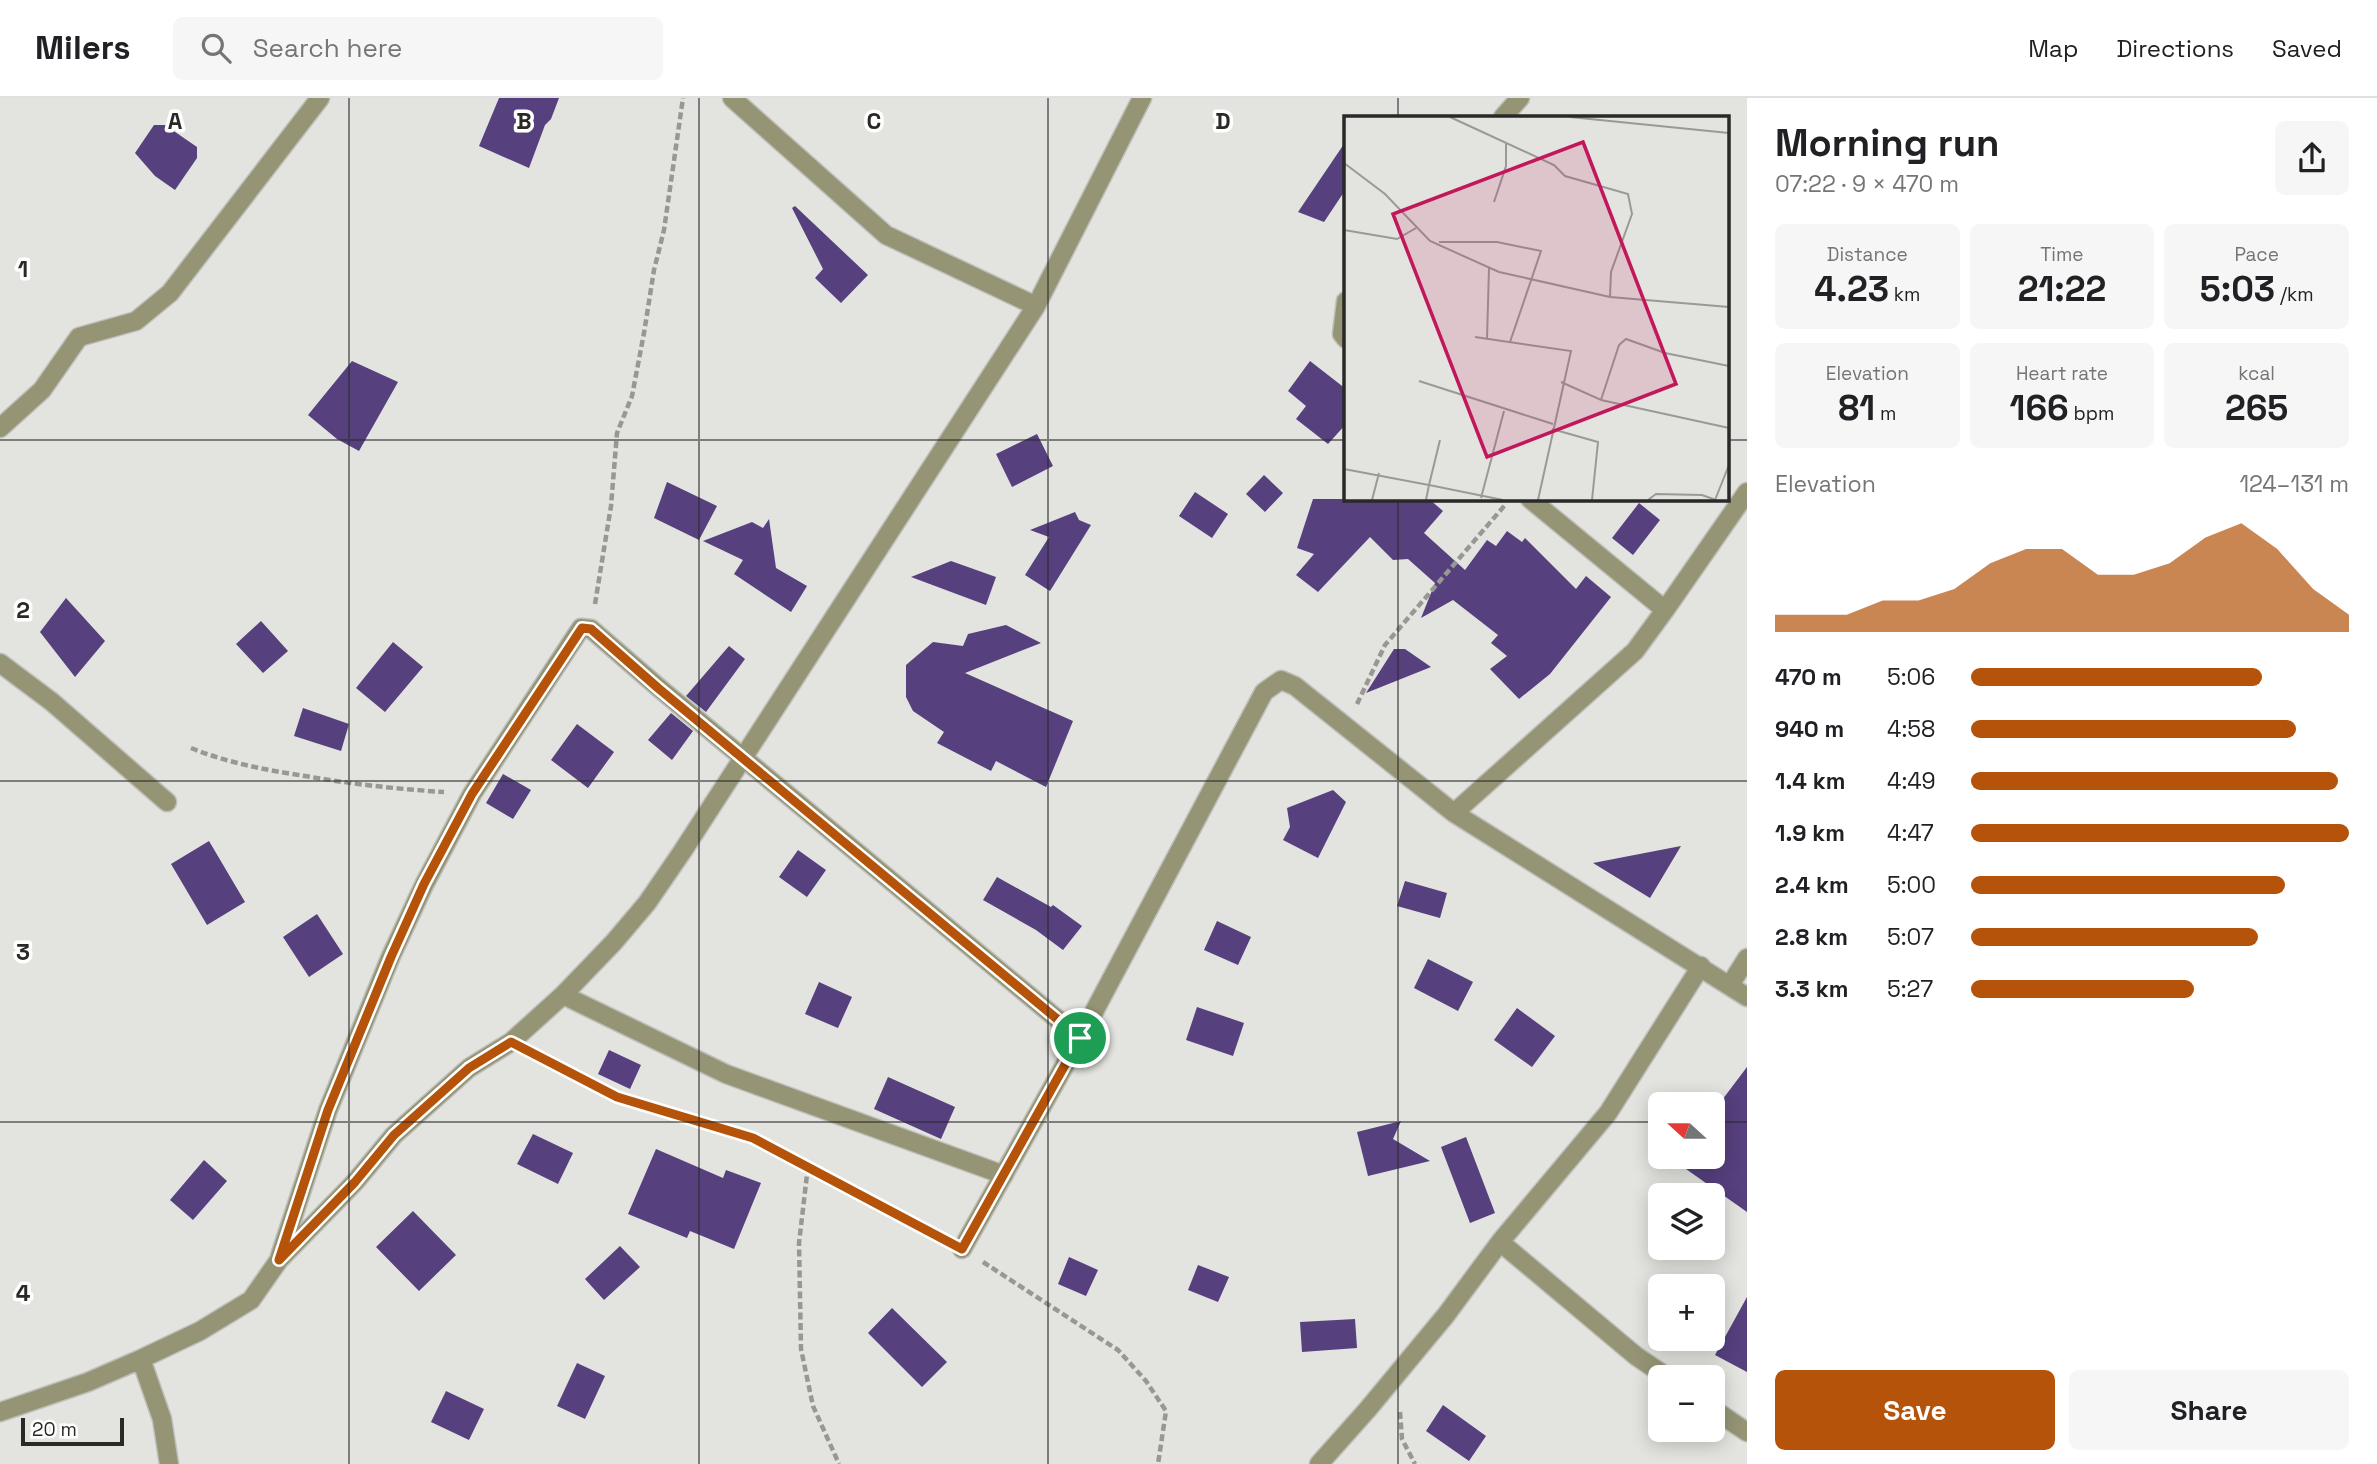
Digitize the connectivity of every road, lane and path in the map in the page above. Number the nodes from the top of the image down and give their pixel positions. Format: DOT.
graph roads {
  1 [pos="320,98"];
  2 [pos="683,98"];
  3 [pos="732,98"];
  4 [pos="1142,98"];
  5 [pos="1520,98"];
  6 [pos="1504,116"];
  7 [pos="1036,306"];
  8 [pos="1344,318"];
  9 [pos="1344,337"];
  10 [pos="0,428"];
  11 [pos="1747,492"];
  12 [pos="1509,500"];
  13 [pos="1531,500"];
  14 [pos="1665,610"];
  15 [pos="591,629"];
  16 [pos="0,663"];
  17 [pos="1348,728"];
  18 [pos="191,748"];
  19 [pos="743,758"];
  20 [pos="472,794"];
  21 [pos="167,802"];
  22 [pos="1454,813"];
  23 [pos="1747,958"];
  24 [pos="1701,966"];
  25 [pos="1730,985"];
  26 [pos="563,995"];
  27 [pos="1747,997"];
  28 [pos="1080,1038"];
  29 [pos="511,1042"];
  30 [pos="808,1166"];
  31 [pos="1004,1175"];
  32 [pos="1500,1242"];
  33 [pos="962,1249"];
  34 [pos="279,1260"];
  35 [pos="141,1359"];
  36 [pos="1649,1365"];
  37 [pos="1397,1373"];
  38 [pos="0,1412"];
  39 [pos="1725,1417"];
  40 [pos="1747,1432"];
  41 [pos="169,1464"];
  42 [pos="839,1464"];
  43 [pos="1158,1464"];
  44 [pos="1319,1464"];
  45 [pos="1415,1464"];
  1 -- 10 [label="street"];
  2 -- 15 [label="path"];
  3 -- 7 [label="street"];
  4 -- 7 [label="street"];
  5 -- 6 [label="street"];
  7 -- 19 [label="street"];
  8 -- 9 [label="street"];
  11 -- 14 [label="street"];
  12 -- 17 [label="path"];
  13 -- 14 [label="street"];
  14 -- 22 [label="street"];
  15 -- 19 [label="street"];
  15 -- 20 [label="street"];
  16 -- 21 [label="street"];
  17 -- 22 [label="street"];
  17 -- 28 [label="street"];
  18 -- 20 [label="path"];
  19 -- 26 [label="street"];
  19 -- 28 [label="street"];
  20 -- 34 [label="street"];
  22 -- 24 [label="street"];
  23 -- 25 [label="street"];
  24 -- 25 [label="street"];
  24 -- 32 [label="street"];
  25 -- 27 [label="street"];
  26 -- 29 [label="street"];
  26 -- 31 [label="street"];
  28 -- 31 [label="street"];
  29 -- 30 [label="path"];
  29 -- 34 [label="street"];
  30 -- 33 [label="path"];
  30 -- 42 [label="path"];
  31 -- 33 [label="street"];
  32 -- 36 [label="street"];
  32 -- 37 [label="street"];
  33 -- 43 [label="path"];
  34 -- 35 [label="street"];
  35 -- 38 [label="street"];
  35 -- 41 [label="street"];
  37 -- 44 [label="street"];
  37 -- 45 [label="path"];
  39 -- 40 [label="street"];
}
